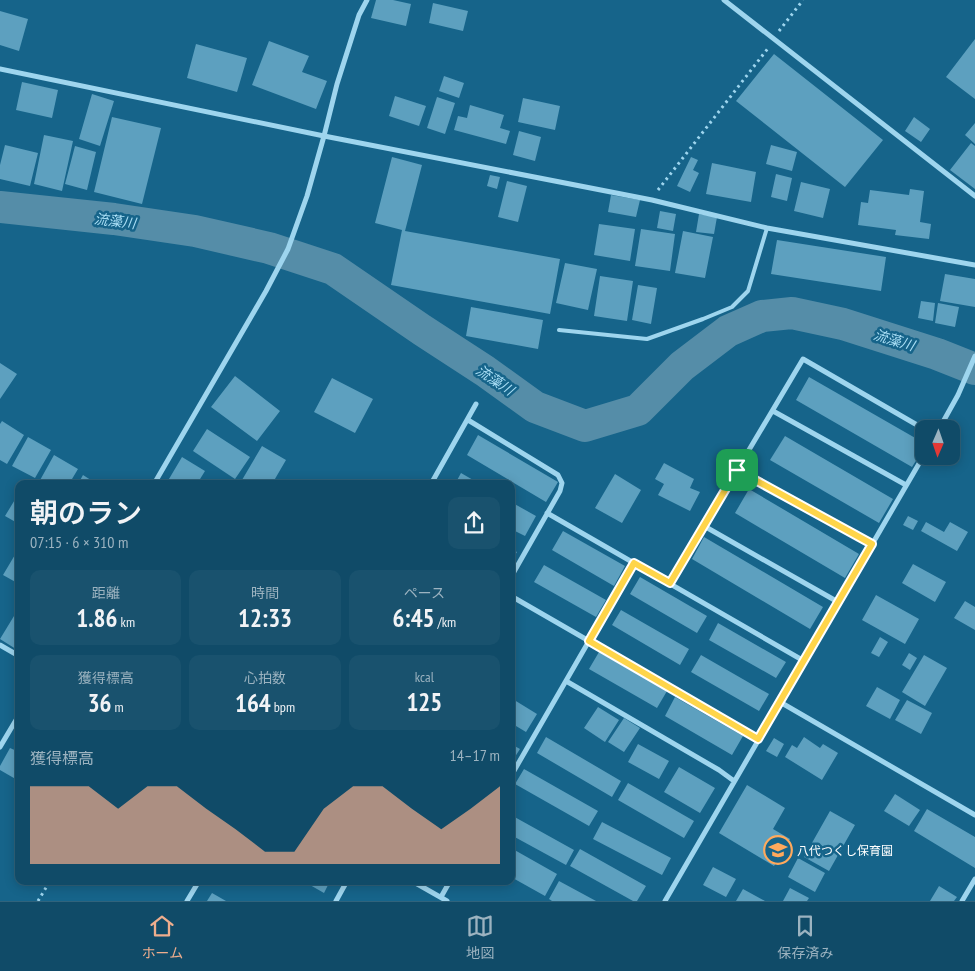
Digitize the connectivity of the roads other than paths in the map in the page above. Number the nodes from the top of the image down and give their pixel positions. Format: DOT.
graph roads {
  1 [pos="367,0"];
  2 [pos="724,0"];
  3 [pos="0,69"];
  4 [pos="324,136"];
  5 [pos="975,196"];
  6 [pos="767,228"];
  7 [pos="975,265"];
  8 [pos="559,330"];
  9 [pos="975,356"];
  10 [pos="476,404"];
  11 [pos="772,411"];
  12 [pos="468,420"];
  13 [pos="944,420"];
  14 [pos="915,424"];
  15 [pos="918,465"];
  16 [pos="737,470"];
  17 [pos="156,480"];
  18 [pos="433,480"];
  19 [pos="906,486"];
  20 [pos="547,513"];
  21 [pos="704,526"];
  22 [pos="872,544"];
  23 [pos="634,563"];
  24 [pos="515,570"];
  25 [pos="670,583"];
  26 [pos="515,598"];
  27 [pos="838,602"];
  28 [pos="589,641"];
  29 [pos="0,645"];
  30 [pos="15,654"];
  31 [pos="804,661"];
  32 [pos="566,681"];
  33 [pos="780,702"];
  34 [pos="15,722"];
  35 [pos="758,739"];
  36 [pos="0,747"];
  37 [pos="515,769"];
  38 [pos="734,781"];
  39 [pos="975,814"];
  40 [pos="975,879"];
  41 [pos="197,885"];
  42 [pos="345,885"];
  43 [pos="419,885"];
  44 [pos="448,885"];
  45 [pos="441,897"];
  46 [pos="187,901"];
  47 [pos="336,901"];
  48 [pos="447,901"];
  49 [pos="664,901"];
  50 [pos="962,901"];
  1 -- 4 [label="street"];
  2 -- 5 [label="street"];
  3 -- 4 [label="street"];
  4 -- 6 [label="street"];
  4 -- 17 [label="street"];
  6 -- 7 [label="street"];
  6 -- 8 [label="lane"];
  9 -- 13 [label="street"];
  10 -- 12 [label="street"];
  11 -- 14 [label="street"];
  11 -- 16 [label="street"];
  11 -- 19 [label="street"];
  12 -- 18 [label="street"];
  12 -- 20 [label="street"];
  15 -- 19 [label="street"];
  16 -- 21 [label="street"];
  16 -- 22 [label="street"];
  19 -- 22 [label="street"];
  20 -- 23 [label="street"];
  20 -- 24 [label="street"];
  21 -- 25 [label="street"];
  21 -- 27 [label="street"];
  22 -- 27 [label="street"];
  23 -- 25 [label="street"];
  23 -- 28 [label="street"];
  25 -- 31 [label="street"];
  26 -- 28 [label="street"];
  27 -- 31 [label="street"];
  28 -- 32 [label="street"];
  28 -- 35 [label="street"];
  29 -- 30 [label="street"];
  31 -- 33 [label="street"];
  32 -- 37 [label="street"];
  32 -- 38 [label="street"];
  33 -- 35 [label="street"];
  33 -- 39 [label="street"];
  34 -- 36 [label="street"];
  35 -- 38 [label="street"];
  38 -- 49 [label="street"];
  40 -- 50 [label="street"];
  41 -- 46 [label="street"];
  42 -- 47 [label="street"];
  43 -- 45 [label="street"];
  44 -- 45 [label="street"];
  45 -- 48 [label="street"];
}
